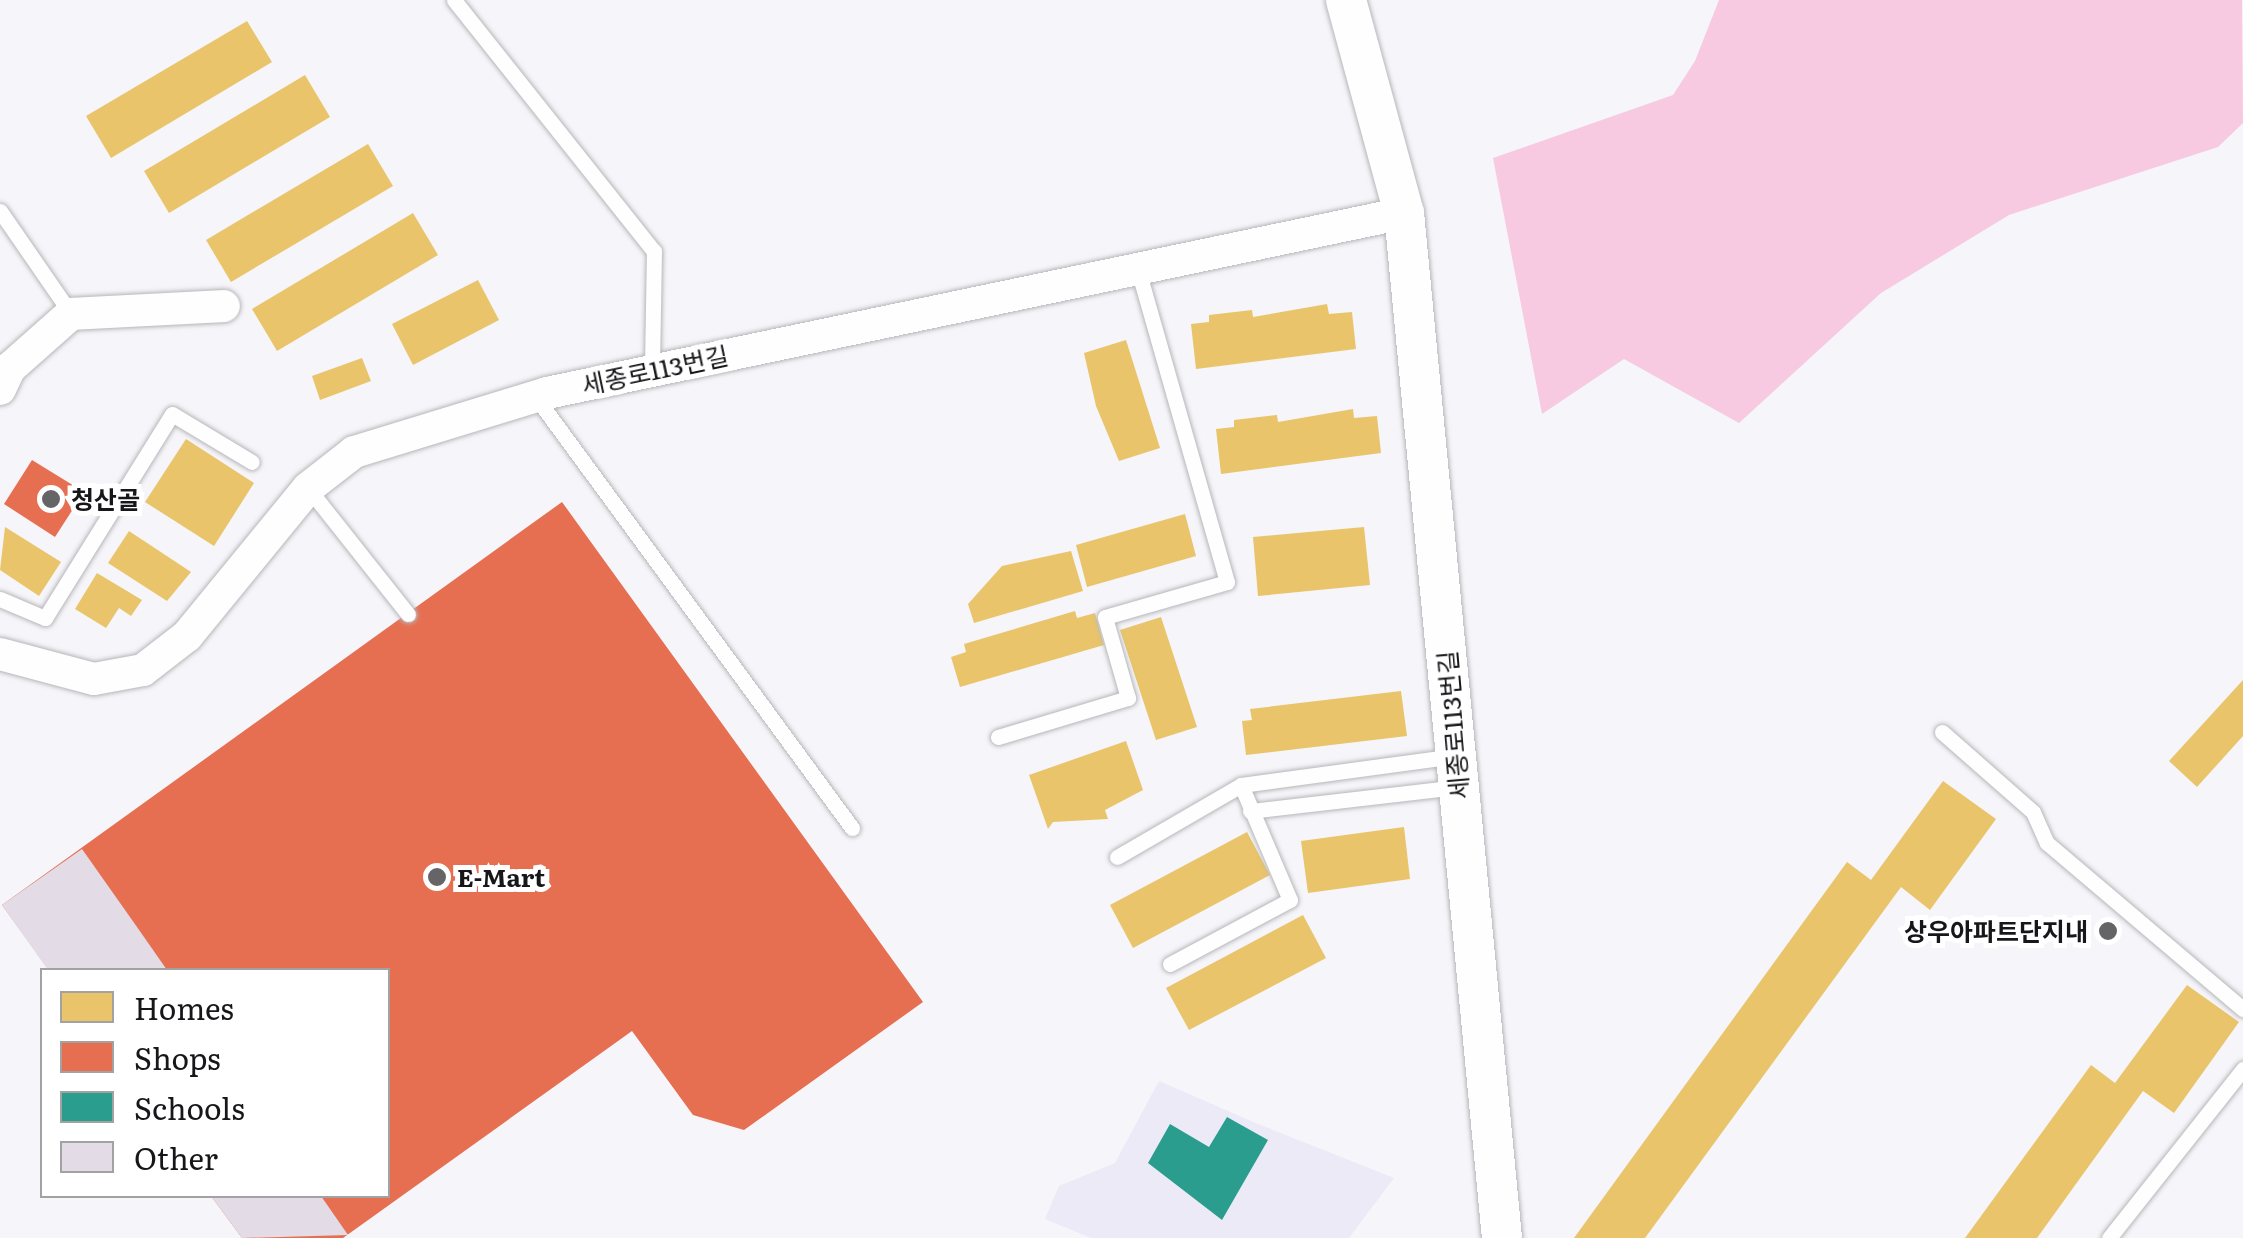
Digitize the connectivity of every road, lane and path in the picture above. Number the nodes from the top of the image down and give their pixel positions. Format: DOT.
graph roads {
  1 [pos="454,0"];
  2 [pos="1346,0"];
  3 [pos="0,211"];
  4 [pos="1404,213"];
  5 [pos="1138,269"];
  6 [pos="224,306"];
  7 [pos="71,314"];
  8 [pos="652,371"];
  9 [pos="0,389"];
  10 [pos="536,396"];
  11 [pos="252,462"];
  12 [pos="308,488"];
  13 [pos="0,599"];
  14 [pos="408,614"];
  15 [pos="0,654"];
  16 [pos="1942,732"];
  17 [pos="998,737"];
  18 [pos="1457,772"];
  19 [pos="1242,785"];
  20 [pos="1250,811"];
  21 [pos="852,828"];
  22 [pos="1117,857"];
  23 [pos="1170,964"];
  24 [pos="2243,1009"];
  25 [pos="2243,1069"];
  26 [pos="1502,1238"];
  27 [pos="2108,1238"];
  1 -- 8 [label="lane"];
  2 -- 4 [label="street, 세종로113번길"];
  3 -- 7 [label="lane"];
  4 -- 5 [label="street, 세종로113번길"];
  4 -- 18 [label="street, 세종로113번길"];
  5 -- 8 [label="street, 세종로113번길"];
  5 -- 17 [label="lane"];
  6 -- 7 [label="street"];
  7 -- 9 [label="street"];
  8 -- 10 [label="street, 세종로113번길"];
  10 -- 12 [label="street, 세종로113번길"];
  10 -- 21 [label="lane"];
  11 -- 13 [label="lane"];
  12 -- 14 [label="lane"];
  12 -- 15 [label="street, 세종로113번길"];
  16 -- 24 [label="lane"];
  18 -- 19 [label="lane"];
  18 -- 20 [label="lane"];
  18 -- 26 [label="street, 세종로113번길"];
  19 -- 20 [label="lane"];
  19 -- 22 [label="lane"];
  20 -- 23 [label="lane"];
  25 -- 27 [label="lane"];
}
